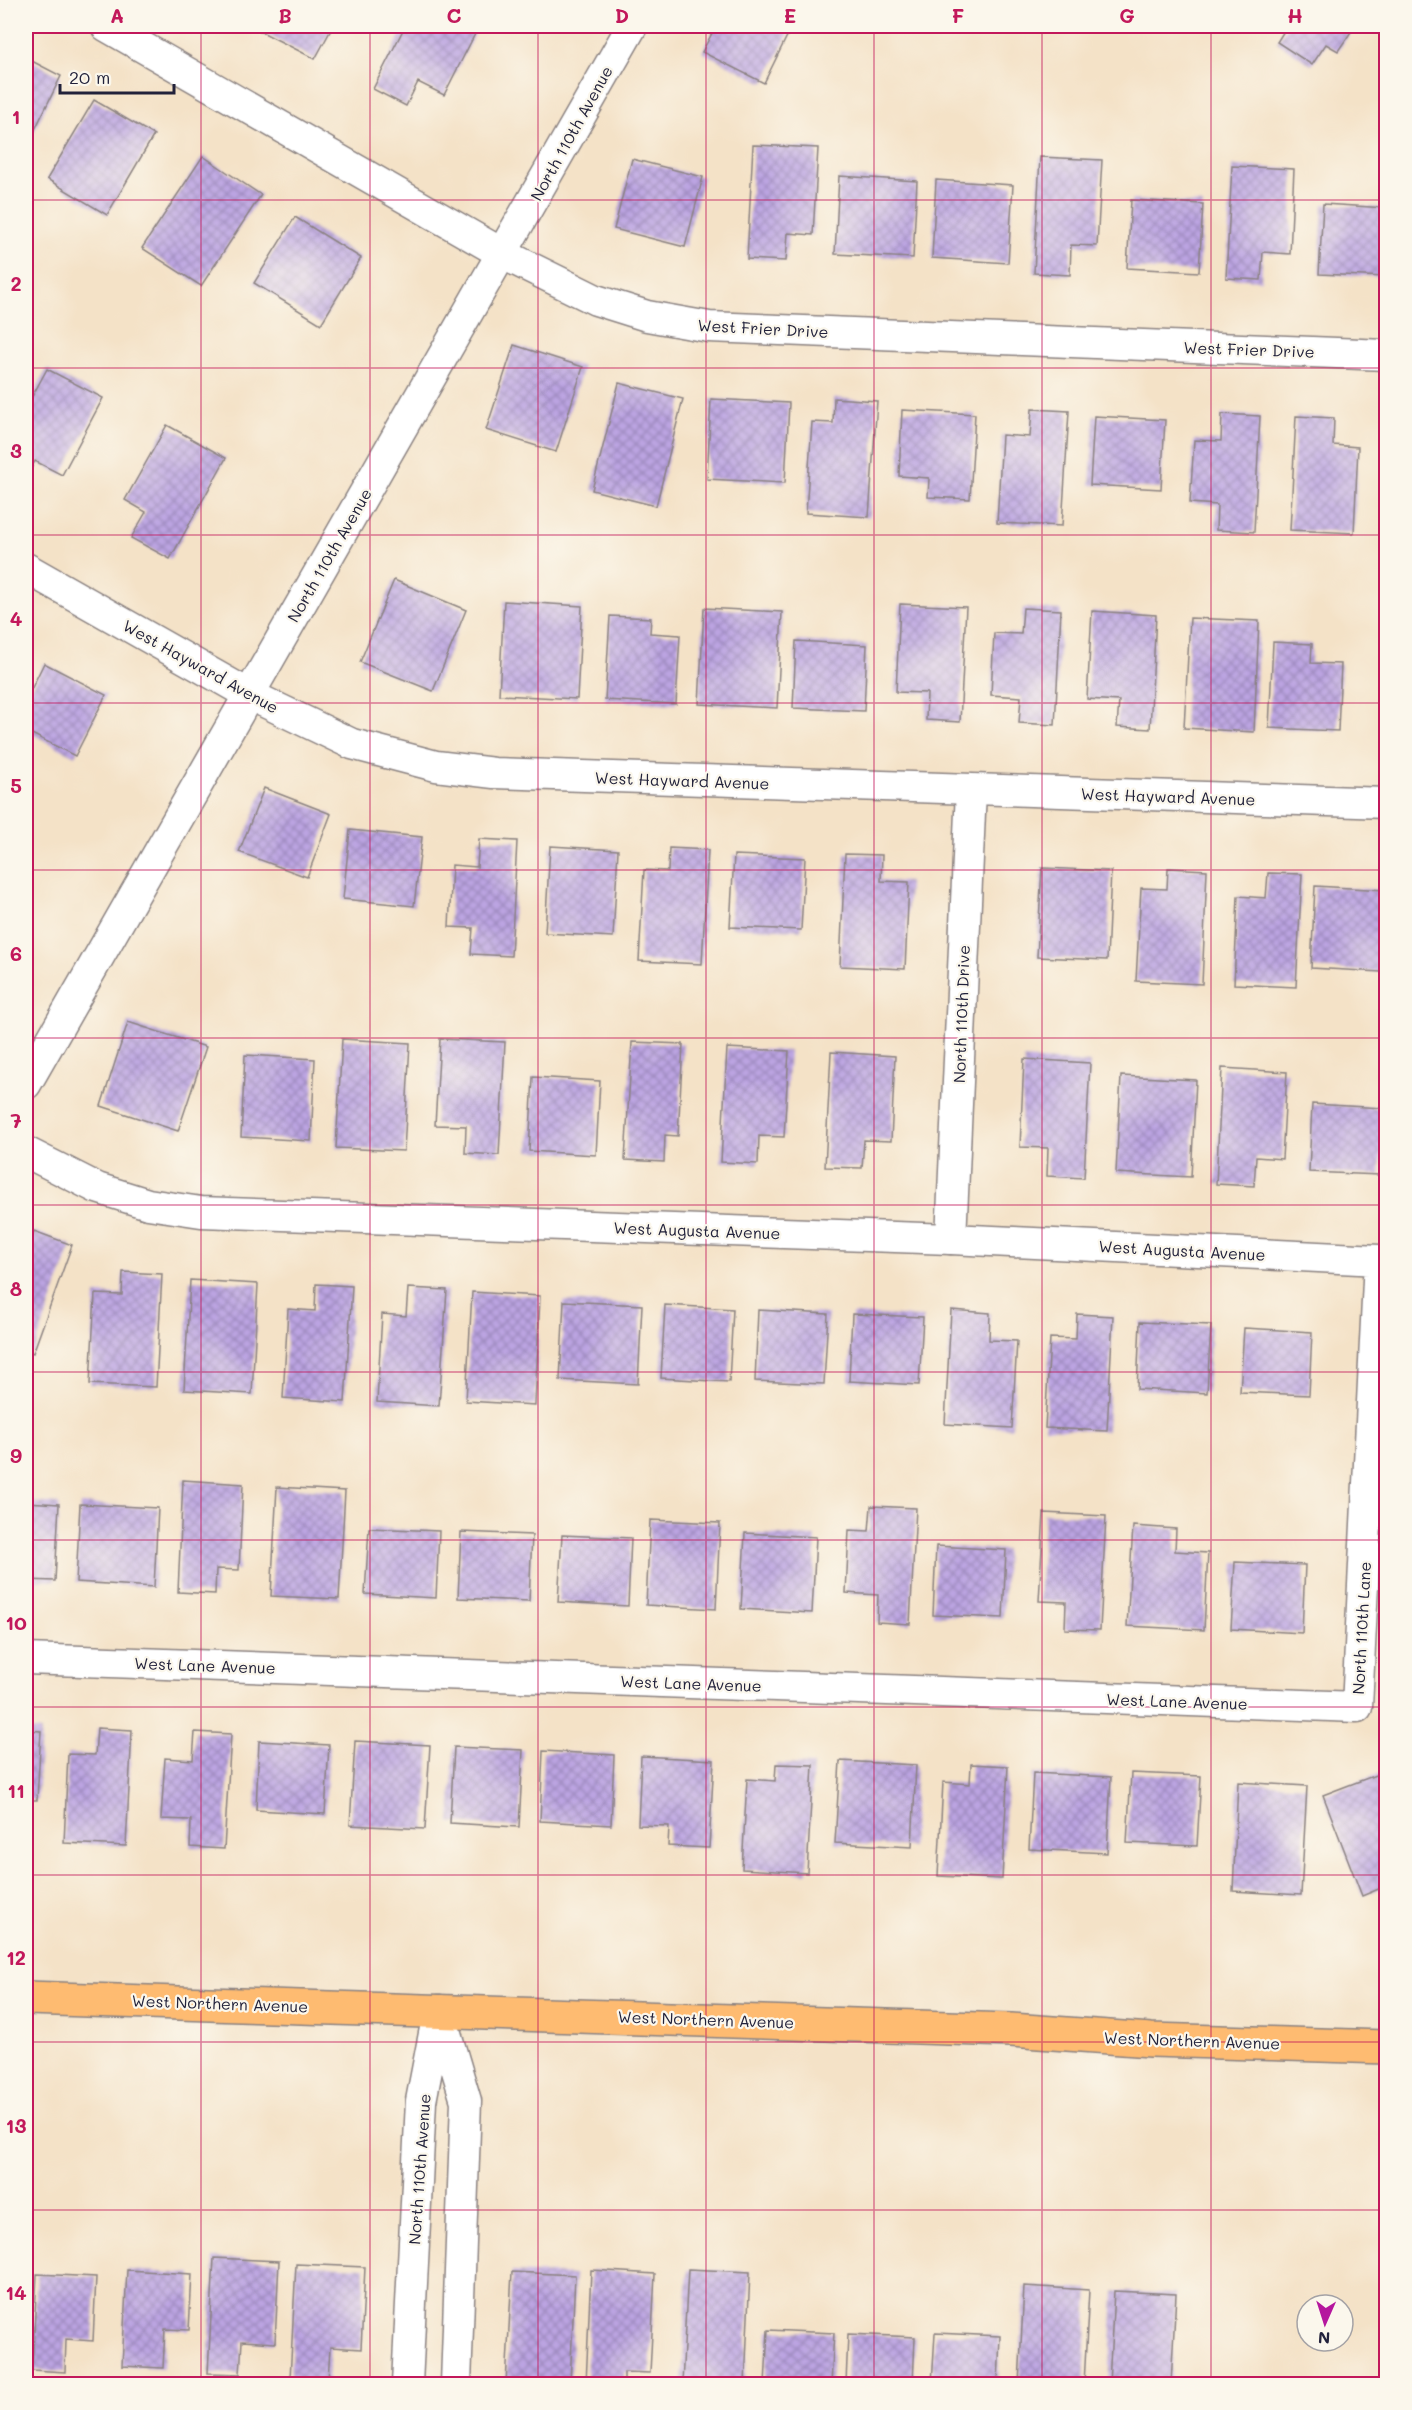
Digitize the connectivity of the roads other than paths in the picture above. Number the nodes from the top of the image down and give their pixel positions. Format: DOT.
graph roads {
  1 [pos="106,26"];
  2 [pos="632,26"];
  3 [pos="503,254"];
  4 [pos="1386,355"];
  5 [pos="26,568"];
  6 [pos="248,694"];
  7 [pos="971,790"];
  8 [pos="1386,803"];
  9 [pos="26,1084"];
  10 [pos="26,1152"];
  11 [pos="951,1239"];
  12 [pos="1379,1260"];
  13 [pos="26,1659"];
  14 [pos="1357,1707"];
  15 [pos="26,1998"];
  16 [pos="439,2010"];
  17 [pos="1386,2047"];
  18 [pos="407,2385"];
  19 [pos="456,2385"];
  1 -- 3 [label="street, West Frier Drive"];
  2 -- 3 [label="street, North 110th Avenue"];
  3 -- 4 [label="street, West Frier Drive"];
  3 -- 6 [label="street, North 110th Avenue"];
  5 -- 6 [label="street, West Hayward Avenue"];
  6 -- 7 [label="street, West Hayward Avenue"];
  6 -- 9 [label="street, North 110th Avenue"];
  7 -- 8 [label="street, West Hayward Avenue"];
  7 -- 11 [label="street, North 110th Drive"];
  10 -- 11 [label="street, West Augusta Avenue"];
  11 -- 12 [label="street, West Augusta Avenue"];
  12 -- 14 [label="street, North 110th Lane"];
  13 -- 14 [label="street, West Lane Avenue"];
  15 -- 16 [label="main road, West Northern Avenue"];
  16 -- 17 [label="main road, West Northern Avenue"];
  16 -- 18 [label="street, North 110th Avenue"];
  16 -- 19 [label="street"];
}
